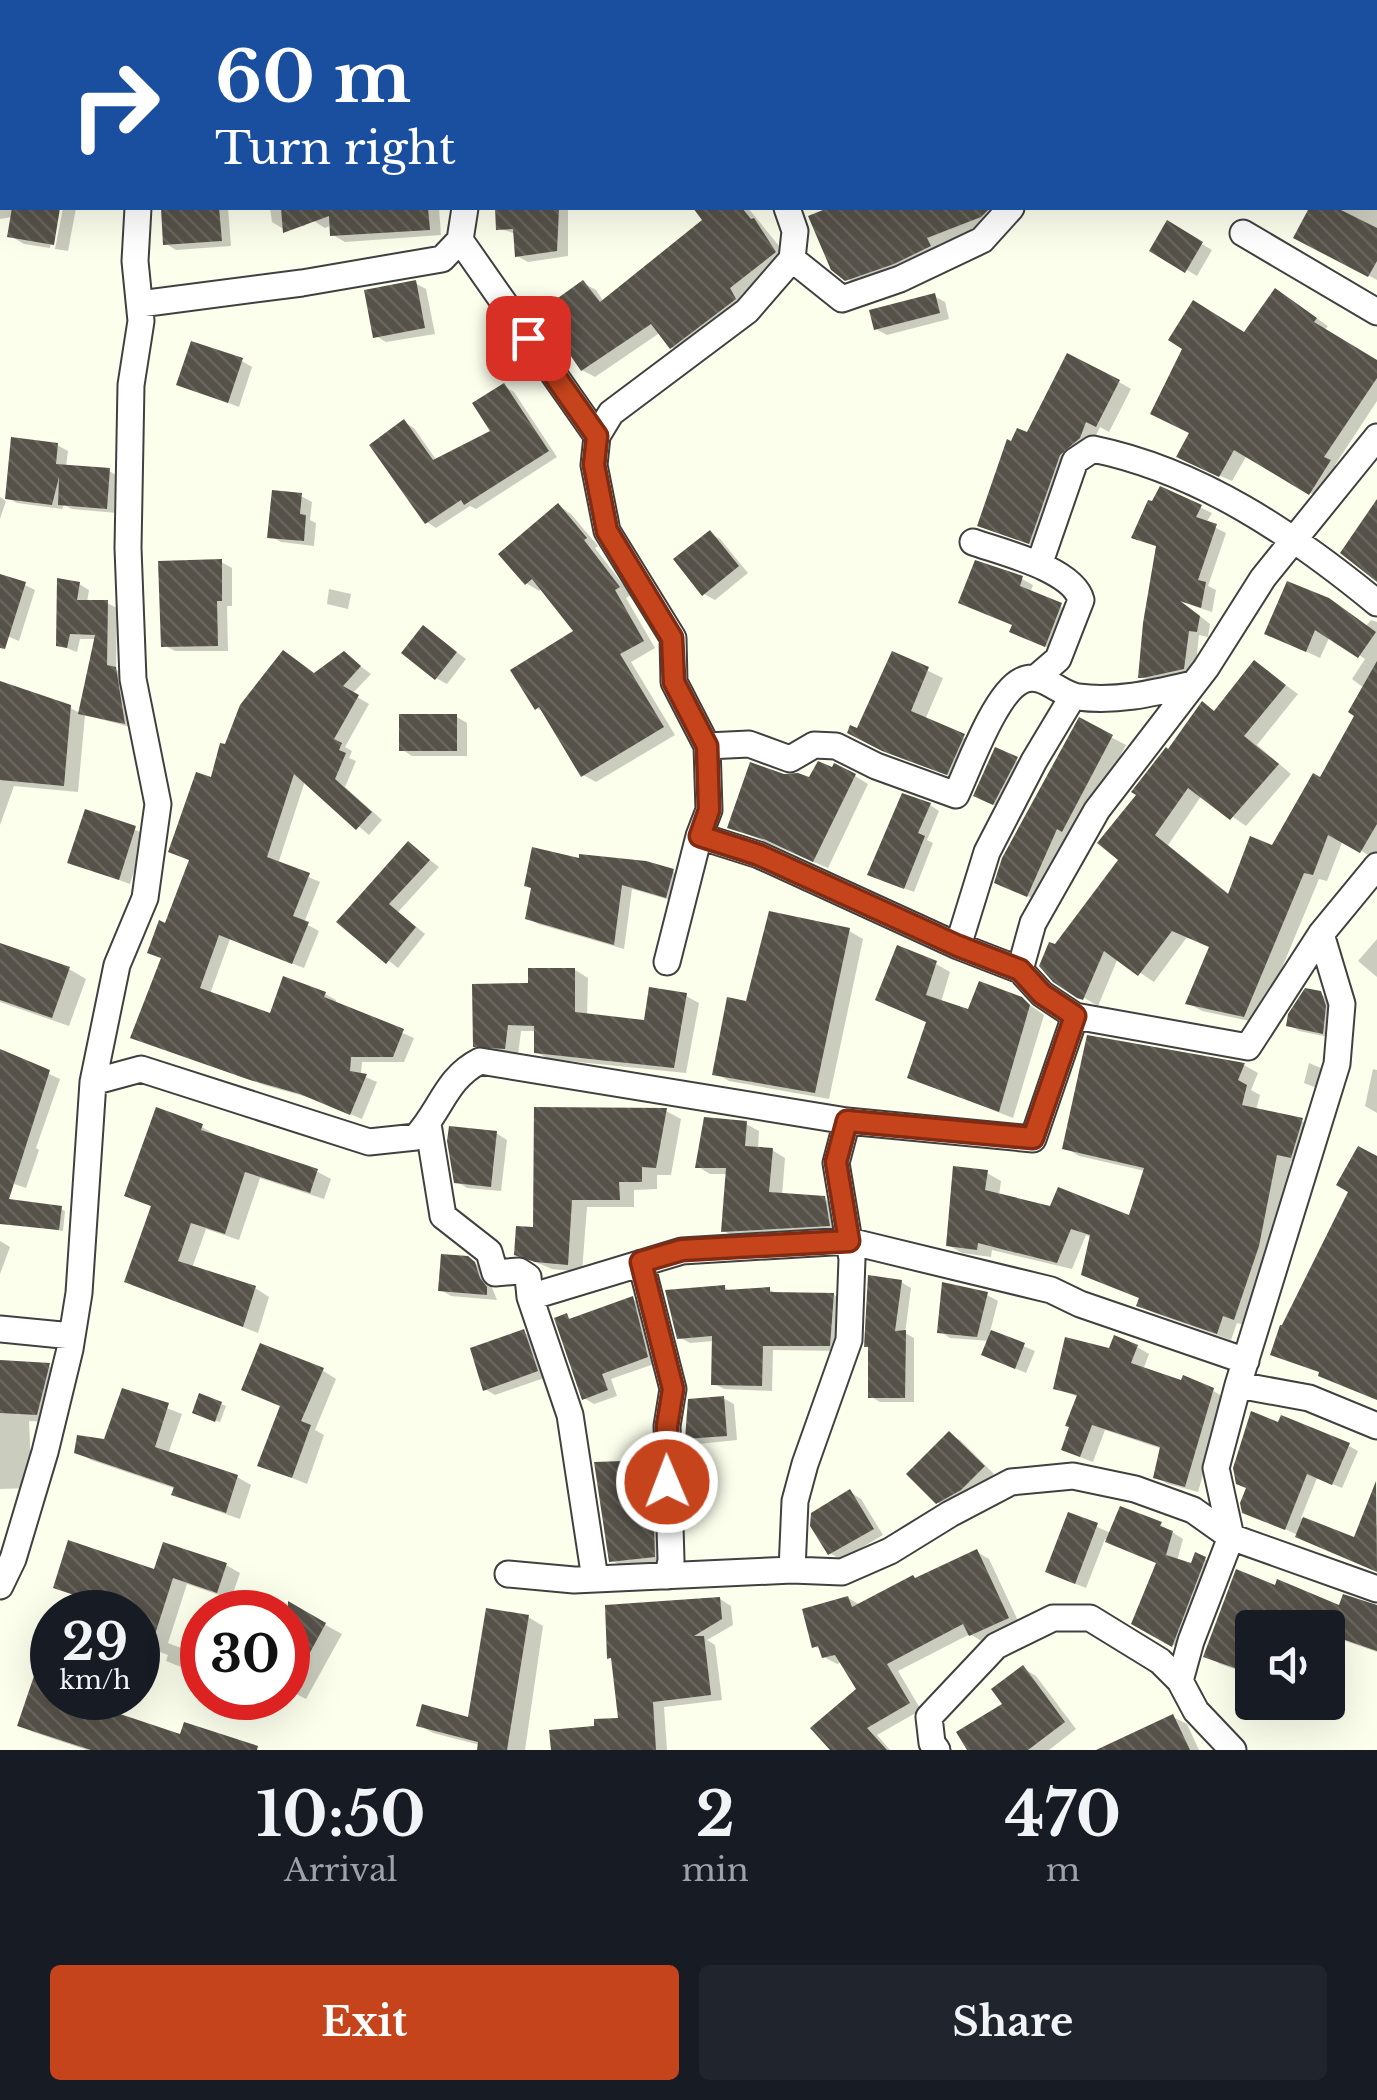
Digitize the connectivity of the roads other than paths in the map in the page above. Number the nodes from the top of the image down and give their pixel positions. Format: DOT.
graph roads {
  1 [pos="138,210"];
  2 [pos="465,210"];
  3 [pos="788,210"];
  4 [pos="1009,210"];
  5 [pos="1243,234"];
  6 [pos="460,240"];
  7 [pos="792,260"];
  8 [pos="140,304"];
  9 [pos="1377,312"];
  10 [pos="597,436"];
  11 [pos="1377,437"];
  12 [pos="1294,541"];
  13 [pos="973,542"];
  14 [pos="1039,565"];
  15 [pos="1377,603"];
  16 [pos="1037,677"];
  17 [pos="1193,684"];
  18 [pos="1073,696"];
  19 [pos="707,746"];
  20 [pos="700,836"];
  21 [pos="1377,866"];
  22 [pos="1321,934"];
  23 [pos="958,946"];
  24 [pos="667,962"];
  25 [pos="1020,970"];
  26 [pos="1075,1016"];
  27 [pos="93,1082"];
  28 [pos="847,1121"];
  29 [pos="428,1124"];
  30 [pos="849,1241"];
  31 [pos="641,1262"];
  32 [pos="530,1297"];
  33 [pos="0,1330"];
  34 [pos="72,1336"];
  35 [pos="1242,1373"];
  36 [pos="1377,1426"];
  37 [pos="1231,1537"];
  38 [pos="6,1556"];
  39 [pos="792,1570"];
  40 [pos="508,1574"];
  41 [pos="668,1576"];
  42 [pos="595,1579"];
  43 [pos="0,1586"];
  44 [pos="1377,1590"];
  45 [pos="1180,1681"];
  46 [pos="937,1750"];
  47 [pos="1233,1750"];
  1 -- 8 [label="street"];
  2 -- 6 [label="street"];
  3 -- 7 [label="street"];
  4 -- 7 [label="street"];
  5 -- 9 [label="street"];
  6 -- 8 [label="street"];
  6 -- 10 [label="street"];
  7 -- 10 [label="street"];
  8 -- 27 [label="street"];
  10 -- 19 [label="street"];
  11 -- 12 [label="street"];
  12 -- 14 [label="street"];
  12 -- 15 [label="street"];
  12 -- 17 [label="street"];
  13 -- 14 [label="street"];
  14 -- 16 [label="street"];
  16 -- 18 [label="street"];
  16 -- 19 [label="street"];
  17 -- 18 [label="street"];
  17 -- 25 [label="street"];
  18 -- 23 [label="street"];
  19 -- 20 [label="street"];
  20 -- 23 [label="street"];
  20 -- 24 [label="street"];
  21 -- 22 [label="street"];
  22 -- 26 [label="street"];
  22 -- 35 [label="street"];
  23 -- 25 [label="street"];
  25 -- 26 [label="street"];
  26 -- 28 [label="street"];
  27 -- 29 [label="street"];
  27 -- 34 [label="street"];
  28 -- 29 [label="street"];
  28 -- 30 [label="street"];
  29 -- 32 [label="street"];
  30 -- 31 [label="street"];
  30 -- 35 [label="street"];
  30 -- 39 [label="street"];
  31 -- 32 [label="street"];
  31 -- 41 [label="street"];
  32 -- 42 [label="street"];
  33 -- 34 [label="street"];
  34 -- 38 [label="street"];
  35 -- 36 [label="street"];
  35 -- 37 [label="street"];
  37 -- 39 [label="street"];
  37 -- 44 [label="street"];
  37 -- 45 [label="street"];
  38 -- 43 [label="street"];
  39 -- 41 [label="street"];
  40 -- 42 [label="street"];
  41 -- 42 [label="street"];
  45 -- 46 [label="street"];
  45 -- 47 [label="street"];
}
